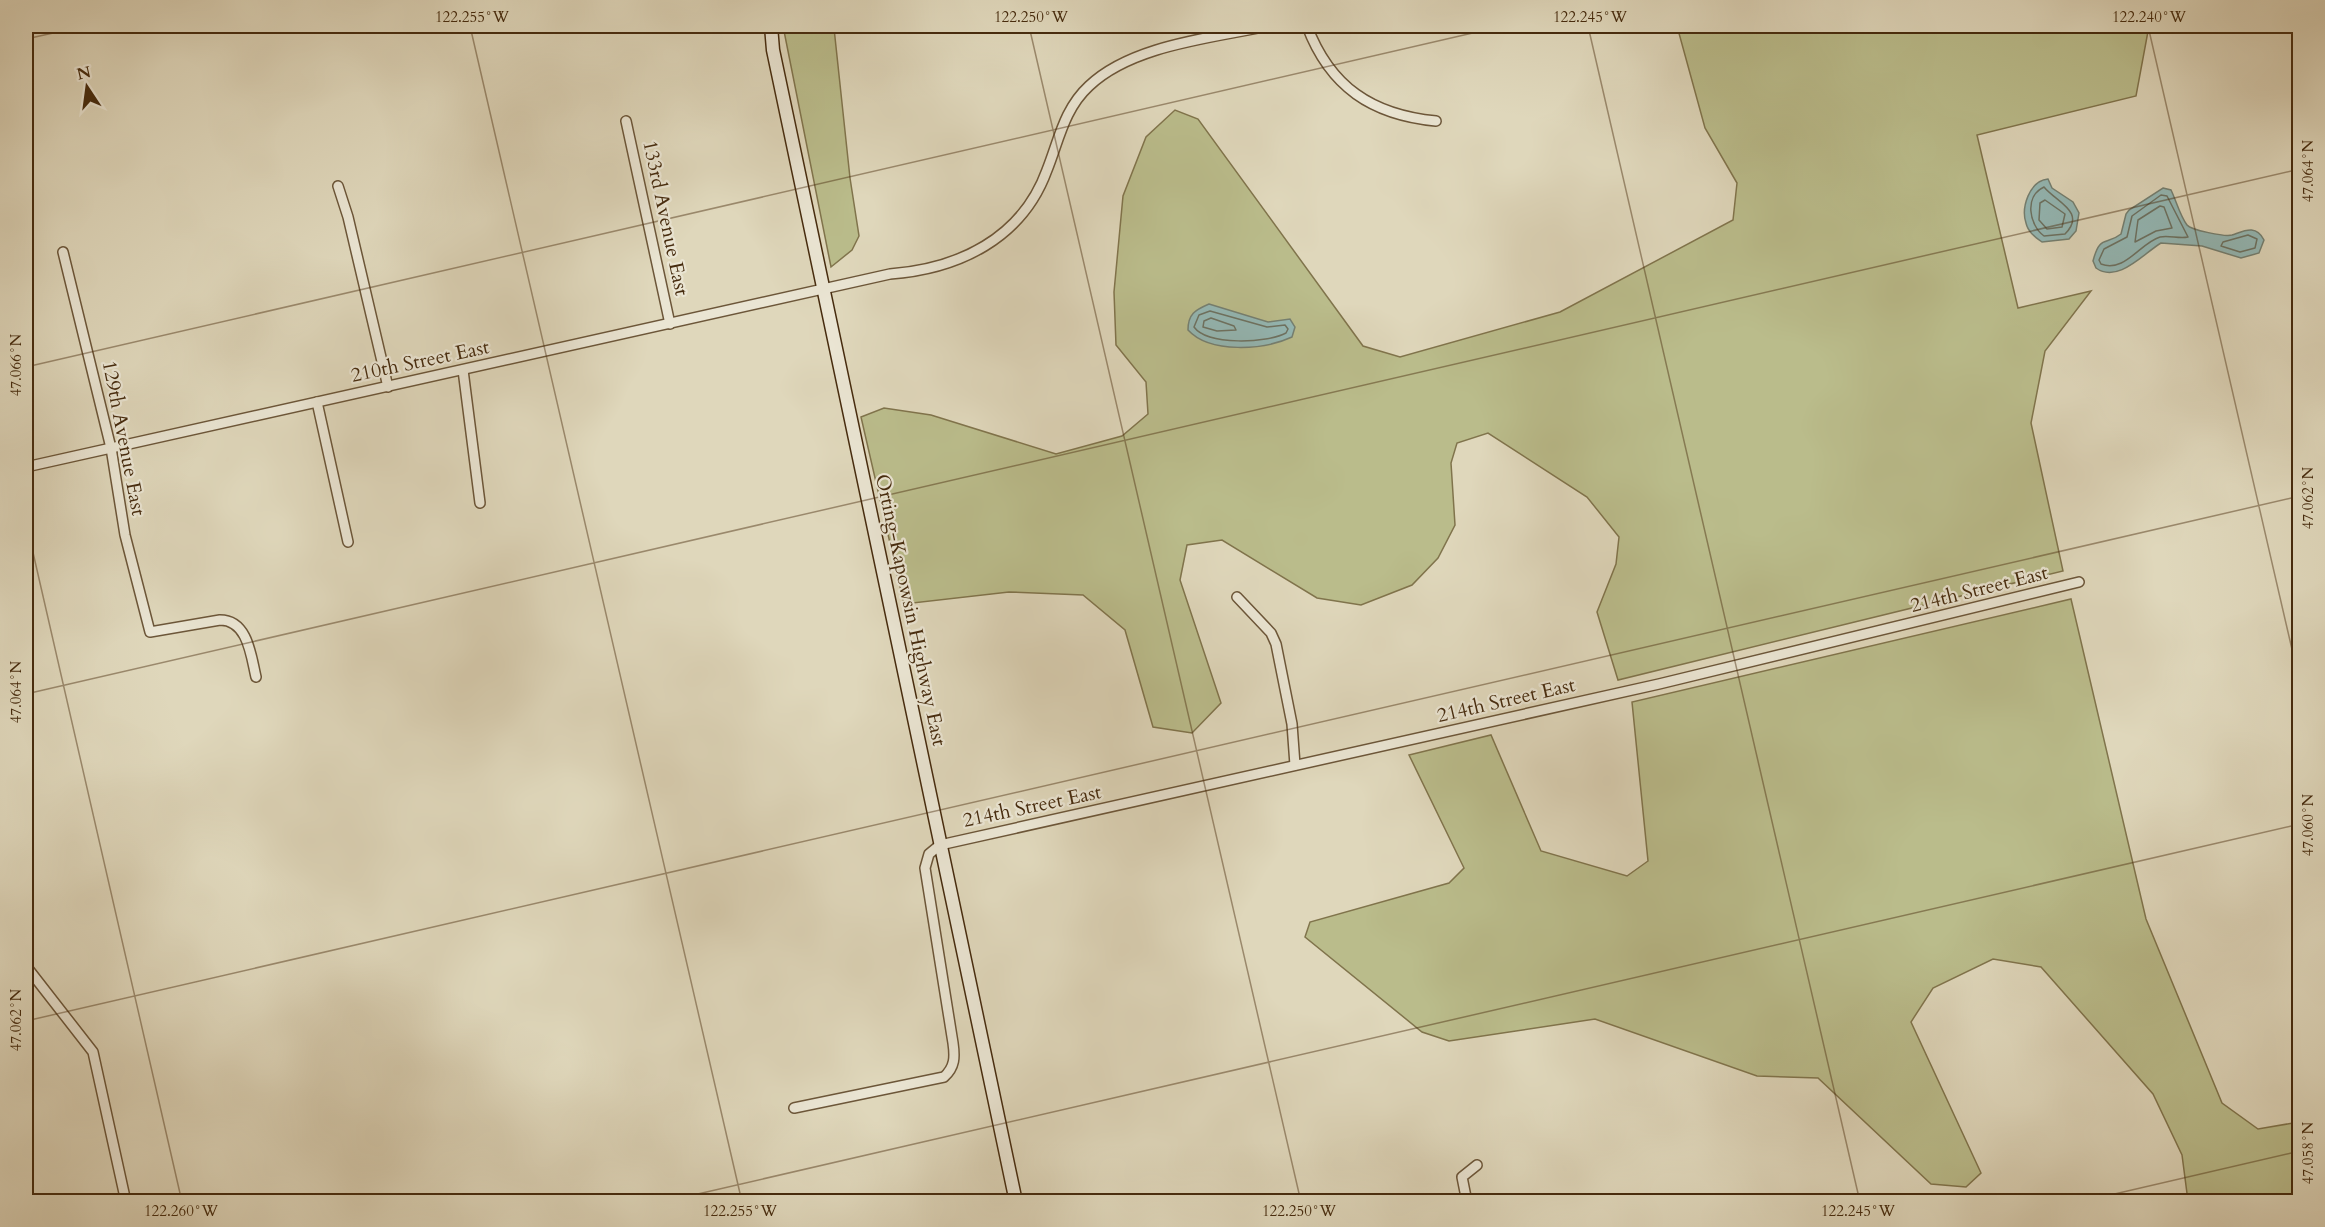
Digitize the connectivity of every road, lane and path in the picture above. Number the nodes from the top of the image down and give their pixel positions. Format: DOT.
graph roads {
  1 [pos="771,26"];
  2 [pos="1268,26"];
  3 [pos="1307,26"];
  4 [pos="626,121"];
  5 [pos="1436,121"];
  6 [pos="338,186"];
  7 [pos="63,252"];
  8 [pos="823,290"];
  9 [pos="670,324"];
  10 [pos="463,370"];
  11 [pos="388,387"];
  12 [pos="316,402"];
  13 [pos="111,448"];
  14 [pos="26,467"];
  15 [pos="480,503"];
  16 [pos="348,542"];
  17 [pos="2079,582"];
  18 [pos="1237,597"];
  19 [pos="256,677"];
  20 [pos="1295,765"];
  21 [pos="940,845"];
  22 [pos="26,966"];
  23 [pos="794,1108"];
  24 [pos="1477,1165"];
  25 [pos="126,1202"];
  26 [pos="1017,1202"];
  27 [pos="1467,1202"];
  1 -- 8 [label="main road, Orting-Kapowsin Highway East"];
  2 -- 8 [label="street, 210th Street East"];
  3 -- 5 [label="street"];
  4 -- 9 [label="street, 133rd Avenue East"];
  6 -- 11 [label="street"];
  7 -- 13 [label="street, 129th Avenue East"];
  8 -- 9 [label="street, 210th Street East"];
  8 -- 21 [label="main road, Orting-Kapowsin Highway East"];
  9 -- 10 [label="street, 210th Street East"];
  10 -- 11 [label="street, 210th Street East"];
  10 -- 15 [label="street"];
  11 -- 12 [label="street, 210th Street East"];
  12 -- 13 [label="street, 210th Street East"];
  12 -- 16 [label="street"];
  13 -- 14 [label="street, 210th Street East"];
  13 -- 19 [label="street, 129th Avenue East"];
  17 -- 20 [label="street, 214th Street East"];
  18 -- 20 [label="street"];
  20 -- 21 [label="street, 214th Street East"];
  21 -- 23 [label="street"];
  21 -- 26 [label="main road, Orting-Kapowsin Highway East"];
  22 -- 25 [label="street"];
  24 -- 27 [label="street"];
}
